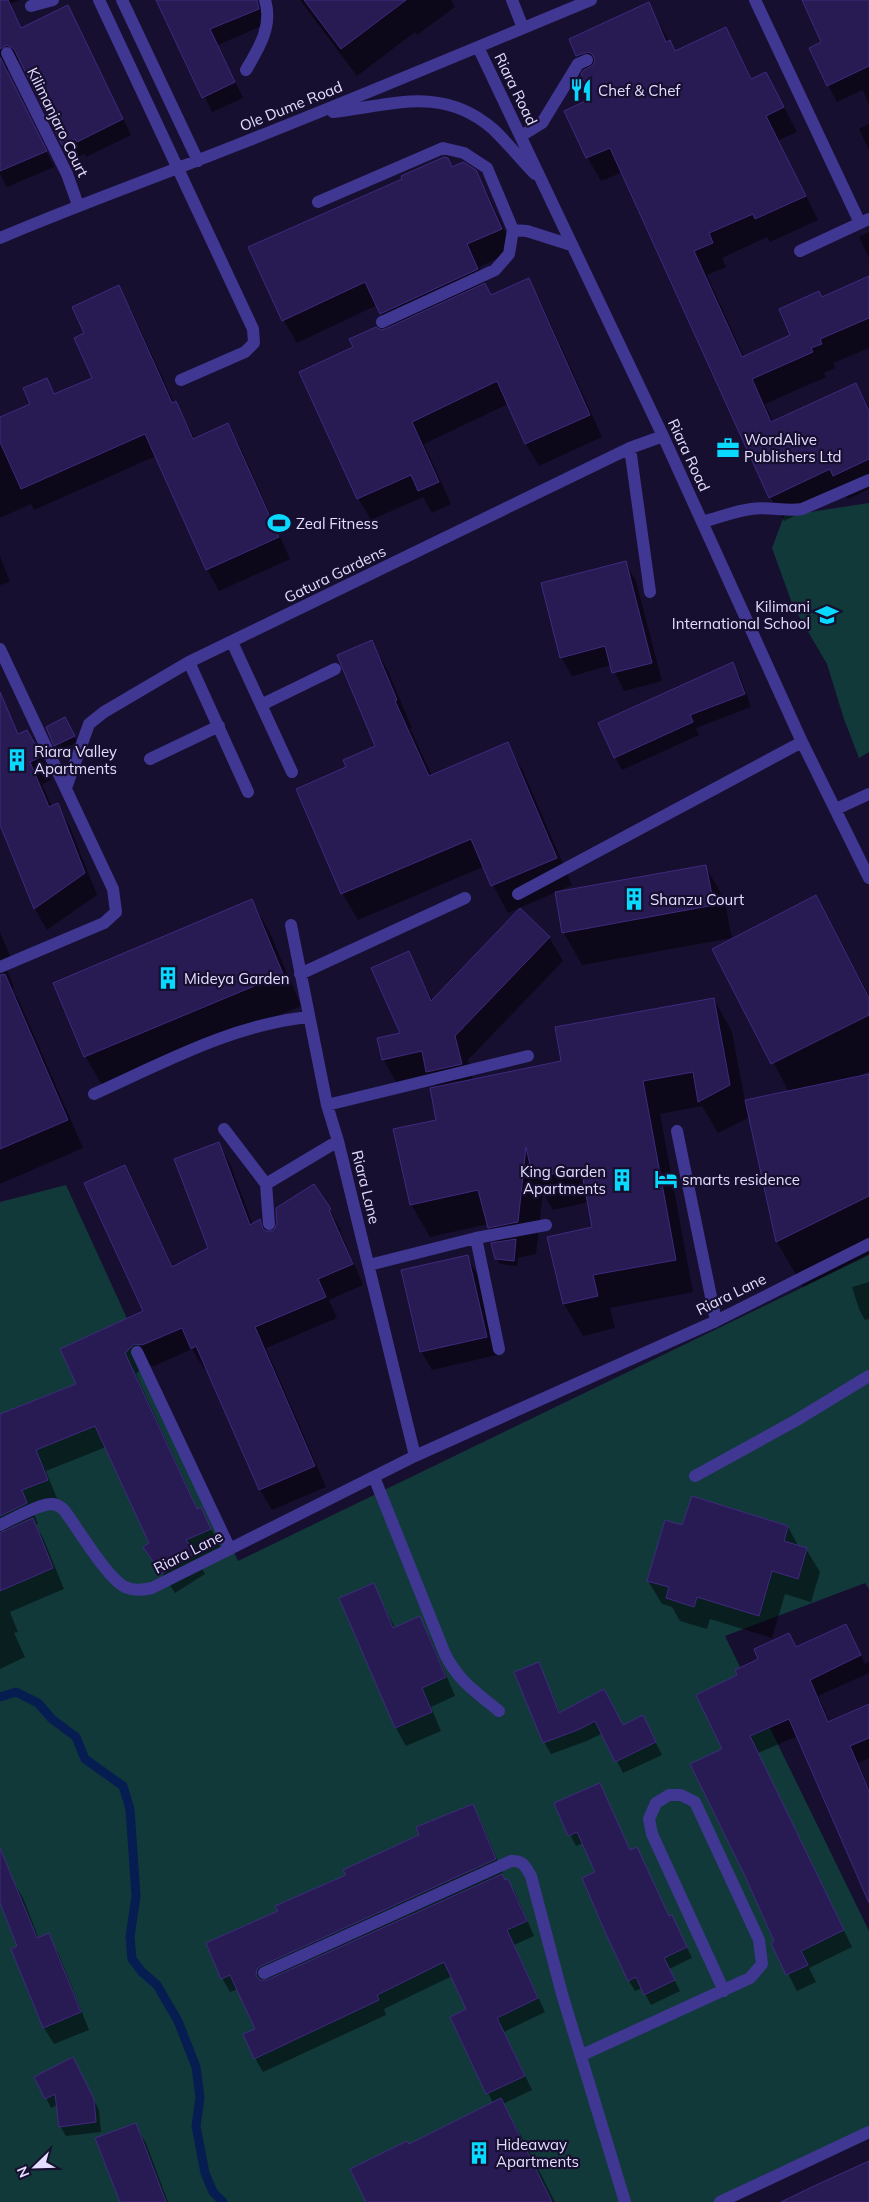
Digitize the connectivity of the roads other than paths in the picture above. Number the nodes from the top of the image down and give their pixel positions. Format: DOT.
graph roads {
  1 [pos="53,0"];
  2 [pos="99,0"];
  3 [pos="122,0"];
  4 [pos="265,0"];
  5 [pos="512,0"];
  6 [pos="591,0"];
  7 [pos="755,0"];
  8 [pos="31,6"];
  9 [pos="524,28"];
  10 [pos="478,47"];
  11 [pos="7,53"];
  12 [pos="587,60"];
  13 [pos="246,70"];
  14 [pos="318,114"];
  15 [pos="521,136"];
  16 [pos="198,161"];
  17 [pos="177,168"];
  18 [pos="541,182"];
  19 [pos="318,202"];
  20 [pos="78,205"];
  21 [pos="864,221"];
  22 [pos="513,230"];
  23 [pos="0,238"];
  24 [pos="571,245"];
  25 [pos="800,251"];
  26 [pos="382,322"];
  27 [pos="181,380"];
  28 [pos="663,436"];
  29 [pos="630,448"];
  30 [pos="869,480"];
  31 [pos="702,522"];
  32 [pos="650,592"];
  33 [pos="232,642"];
  34 [pos="0,649"];
  35 [pos="189,662"];
  36 [pos="336,669"];
  37 [pos="261,705"];
  38 [pos="218,726"];
  39 [pos="802,742"];
  40 [pos="150,759"];
  41 [pos="292,772"];
  42 [pos="66,788"];
  43 [pos="248,792"];
  44 [pos="869,794"];
  45 [pos="836,809"];
  46 [pos="869,878"];
  47 [pos="518,894"];
  48 [pos="465,898"];
  49 [pos="291,925"];
  50 [pos="0,967"];
  51 [pos="300,974"];
  52 [pos="308,1017"];
  53 [pos="528,1056"];
  54 [pos="94,1094"];
  55 [pos="327,1105"];
  56 [pos="224,1129"];
  57 [pos="678,1131"];
  58 [pos="338,1141"];
  59 [pos="266,1184"];
  60 [pos="269,1224"];
  61 [pos="546,1225"];
  62 [pos="476,1238"];
  63 [pos="869,1244"];
  64 [pos="368,1265"];
  65 [pos="716,1320"];
  66 [pos="499,1349"];
  67 [pos="137,1352"];
  68 [pos="869,1376"];
  69 [pos="414,1456"];
  70 [pos="695,1476"];
  71 [pos="374,1477"];
  72 [pos="0,1525"];
  73 [pos="230,1549"];
  74 [pos="499,1711"];
  75 [pos="264,1973"];
  76 [pos="724,1991"];
  77 [pos="582,2055"];
  78 [pos="869,2132"];
  79 [pos="625,2202"];
  80 [pos="720,2202"];
  1 -- 8 [label="street"];
  2 -- 17 [label="street"];
  3 -- 16 [label="street"];
  4 -- 13 [label="street"];
  5 -- 9 [label="street"];
  6 -- 9 [label="street, Ole Dume Road"];
  7 -- 21 [label="street"];
  9 -- 10 [label="street, Ole Dume Road"];
  10 -- 14 [label="street, Ole Dume Road"];
  10 -- 15 [label="street, Riara Road"];
  11 -- 20 [label="street, Kilimanjaro Court"];
  12 -- 15 [label="street"];
  14 -- 16 [label="street, Ole Dume Road"];
  14 -- 18 [label="street"];
  15 -- 18 [label="street, Riara Road"];
  16 -- 17 [label="street, Ole Dume Road"];
  17 -- 20 [label="street, Ole Dume Road"];
  17 -- 27 [label="street"];
  18 -- 24 [label="street, Riara Road"];
  19 -- 22 [label="street"];
  20 -- 23 [label="street, Ole Dume Road"];
  21 -- 25 [label="street"];
  22 -- 24 [label="street"];
  22 -- 26 [label="street"];
  24 -- 28 [label="street, Riara Road"];
  28 -- 29 [label="street, Gatura Gardens"];
  28 -- 31 [label="street, Riara Road"];
  29 -- 32 [label="street"];
  29 -- 33 [label="street, Gatura Gardens"];
  30 -- 31 [label="street"];
  31 -- 39 [label="street, Riara Road"];
  33 -- 35 [label="street, Gatura Gardens"];
  33 -- 37 [label="street"];
  34 -- 42 [label="street"];
  35 -- 38 [label="street"];
  35 -- 42 [label="street, Gatura Gardens"];
  36 -- 37 [label="street"];
  37 -- 41 [label="street"];
  38 -- 40 [label="street"];
  38 -- 43 [label="street"];
  39 -- 45 [label="street, Riara Road"];
  39 -- 47 [label="street"];
  42 -- 50 [label="street"];
  44 -- 45 [label="street"];
  45 -- 46 [label="street, Riara Road"];
  48 -- 51 [label="street"];
  49 -- 51 [label="street, Riara Lane"];
  51 -- 52 [label="street, Riara Lane"];
  52 -- 54 [label="street"];
  52 -- 55 [label="street, Riara Lane"];
  53 -- 55 [label="street"];
  55 -- 58 [label="street, Riara Lane"];
  56 -- 59 [label="street"];
  57 -- 65 [label="street"];
  58 -- 59 [label="street"];
  58 -- 64 [label="street, Riara Lane"];
  59 -- 60 [label="street"];
  61 -- 62 [label="street"];
  62 -- 64 [label="street"];
  62 -- 66 [label="street"];
  63 -- 65 [label="street, Riara Lane"];
  64 -- 69 [label="street, Riara Lane"];
  65 -- 69 [label="street, Riara Lane"];
  67 -- 73 [label="street"];
  68 -- 70 [label="street"];
  69 -- 71 [label="street, Riara Lane"];
  71 -- 73 [label="street, Riara Lane"];
  71 -- 74 [label="street"];
  72 -- 73 [label="street, Riara Lane"];
  75 -- 77 [label="street"];
  76 -- 76 [label="street"];
  76 -- 77 [label="street"];
  77 -- 79 [label="street"];
  78 -- 80 [label="street"];
}
